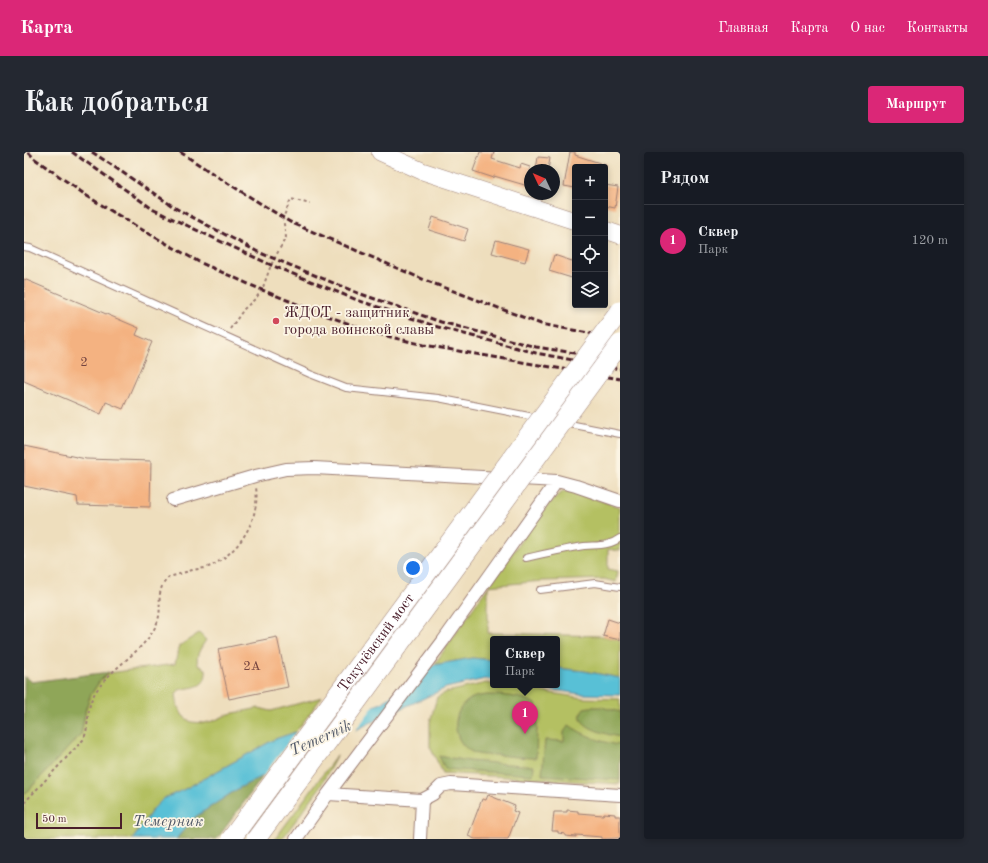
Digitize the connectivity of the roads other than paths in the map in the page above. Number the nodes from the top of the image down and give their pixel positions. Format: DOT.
graph roads {
  1 [pos="380,152"];
  2 [pos="572,219"];
  3 [pos="608,231"];
  4 [pos="620,235"];
  5 [pos="24,247"];
  6 [pos="620,311"];
  7 [pos="620,344"];
  8 [pos="620,434"];
  9 [pos="557,481"];
  10 [pos="173,500"];
  11 [pos="620,501"];
  12 [pos="620,538"];
  13 [pos="526,558"];
  14 [pos="620,587"];
  15 [pos="540,590"];
  16 [pos="328,794"];
  17 [pos="620,795"];
  18 [pos="422,800"];
  19 [pos="232,839"];
  20 [pos="256,839"];
  21 [pos="296,839"];
  22 [pos="420,839"];
  1 -- 2 [label="street"];
  3 -- 4 [label="street"];
  5 -- 8 [label="lane"];
  6 -- 19 [label="main road, Текучёвский мост, bridge"];
  7 -- 20 [label="main road, Текучёвский мост, bridge"];
  9 -- 10 [label="street"];
  9 -- 11 [label="street"];
  9 -- 16 [label="street"];
  12 -- 13 [label="lane"];
  14 -- 15 [label="lane"];
  16 -- 18 [label="street"];
  16 -- 21 [label="street"];
  17 -- 18 [label="street"];
  18 -- 22 [label="street"];
}
